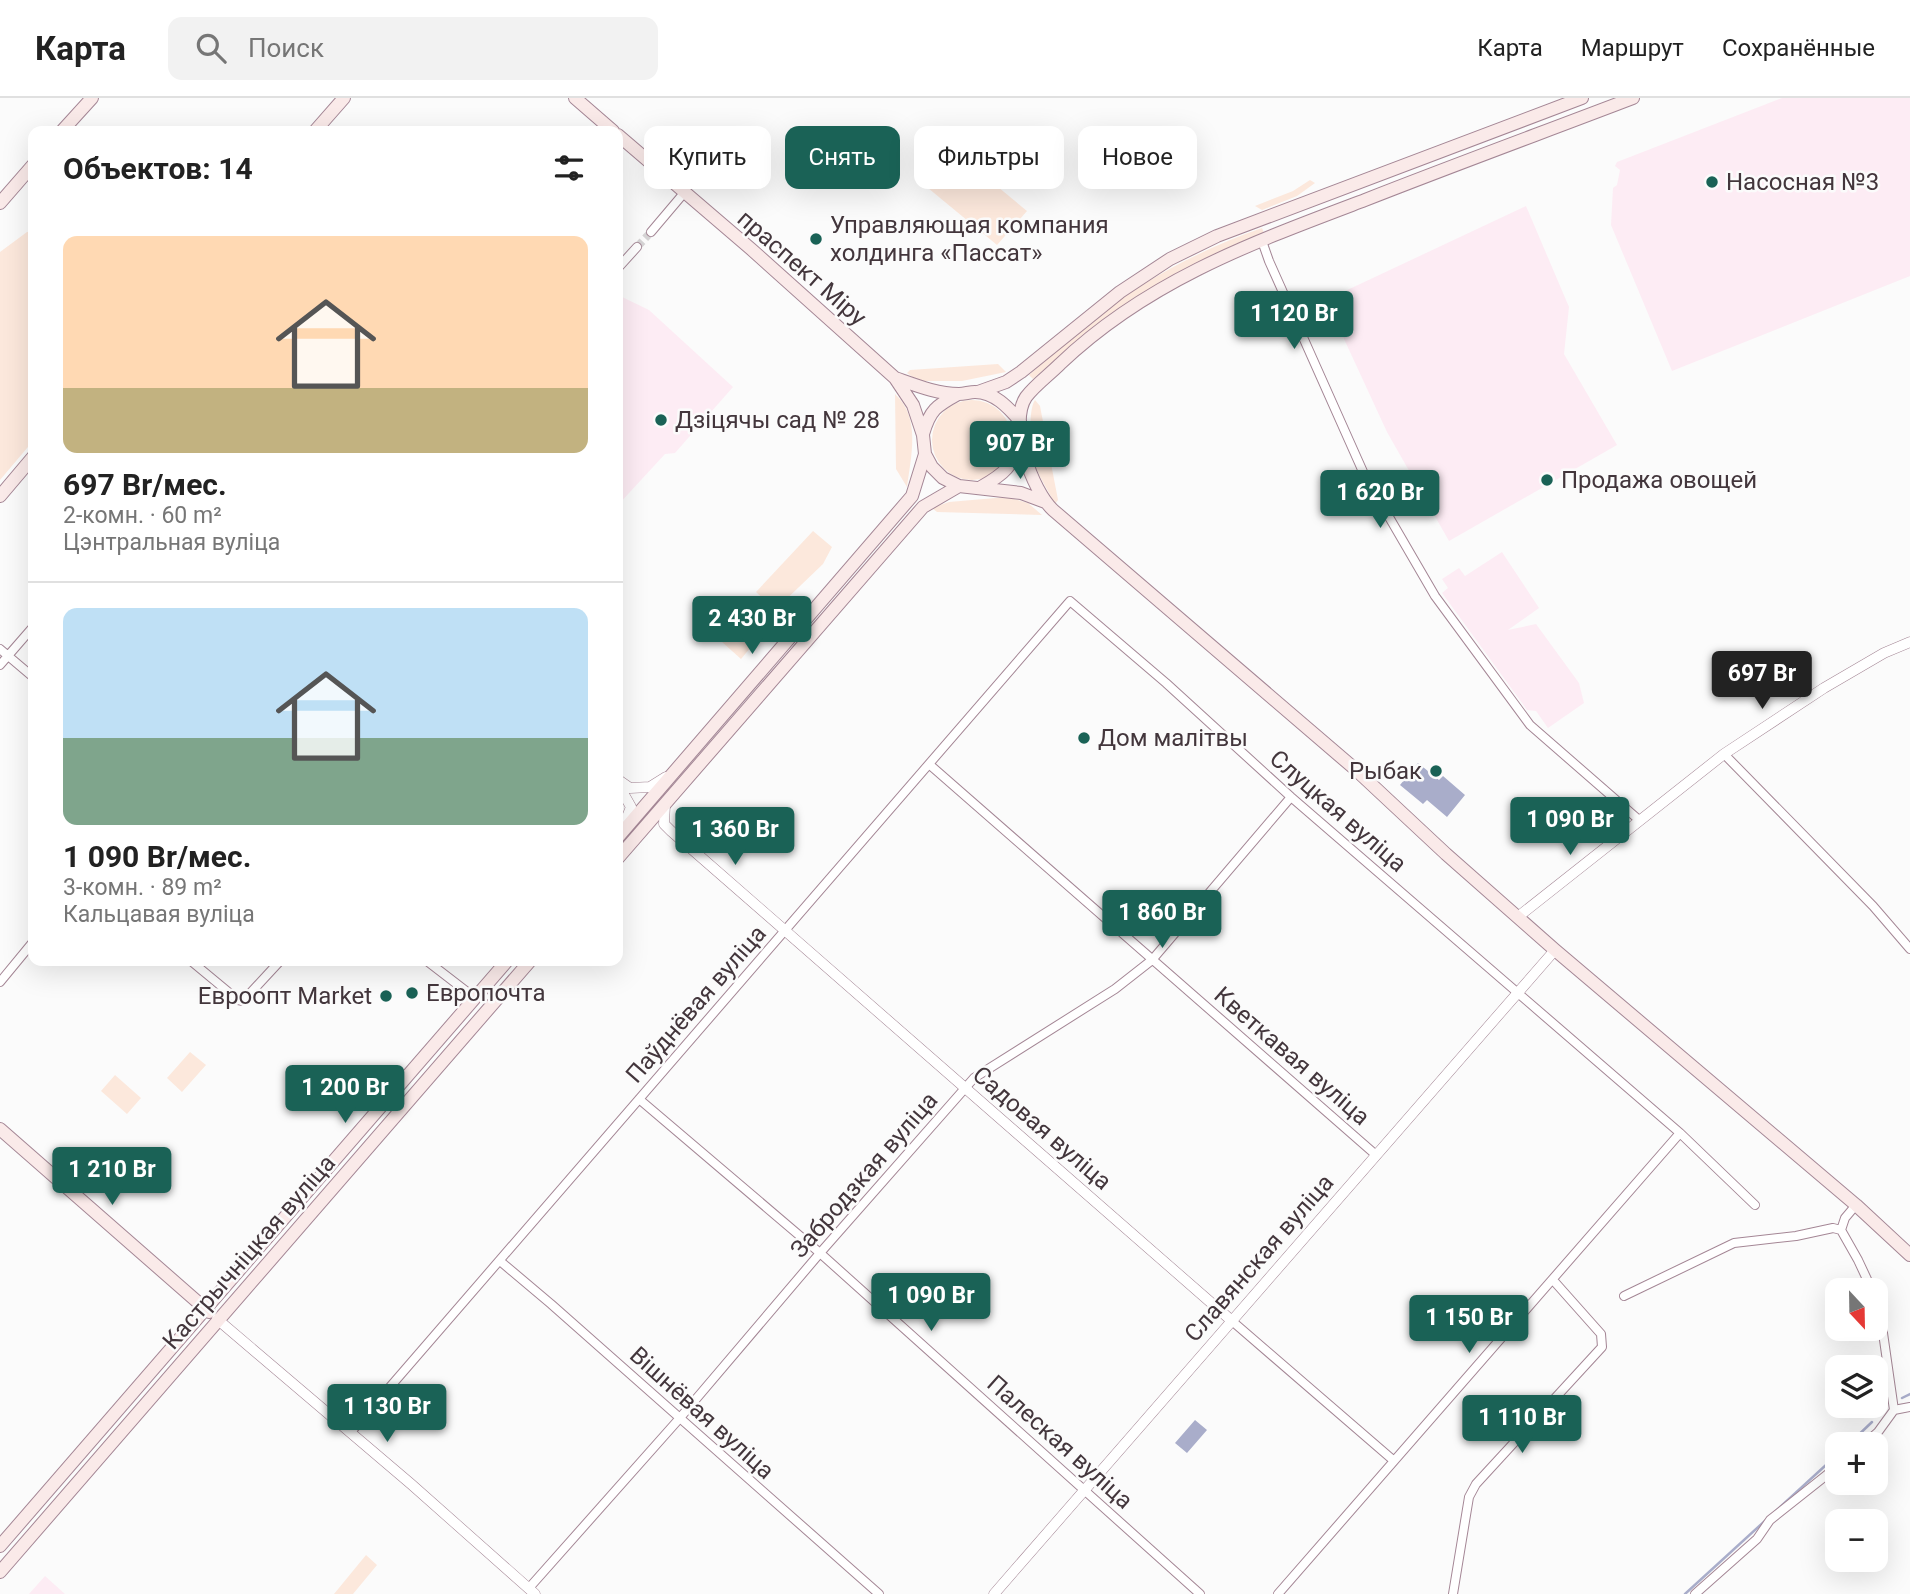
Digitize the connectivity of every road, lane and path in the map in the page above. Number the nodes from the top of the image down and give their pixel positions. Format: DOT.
graph roads {
  1 [pos="92,98"];
  2 [pos="344,98"];
  3 [pos="575,98"];
  4 [pos="1582,98"];
  5 [pos="1633,98"];
  6 [pos="67,126"];
  7 [pos="319,126"];
  8 [pos="607,126"];
  9 [pos="623,139"];
  10 [pos="28,171"];
  11 [pos="684,193"];
  12 [pos="0,203"];
  13 [pos="651,232"];
  14 [pos="1262,241"];
  15 [pos="637,247"];
  16 [pos="623,262"];
  17 [pos="895,378"];
  18 [pos="978,392"];
  19 [pos="958,394"];
  20 [pos="1020,421"];
  21 [pos="923,435"];
  22 [pos="1021,441"];
  23 [pos="925,454"];
  24 [pos="28,463"];
  25 [pos="959,486"];
  26 [pos="981,487"];
  27 [pos="0,496"];
  28 [pos="1045,502"];
  29 [pos="1070,601"];
  30 [pos="28,633"];
  31 [pos="1910,642"];
  32 [pos="0,649"];
  33 [pos="8,656"];
  34 [pos="0,665"];
  35 [pos="28,673"];
  36 [pos="1724,754"];
  37 [pos="930,765"];
  38 [pos="669,775"];
  39 [pos="623,784"];
  40 [pos="623,792"];
  41 [pos="1291,797"];
  42 [pos="665,804"];
  43 [pos="1639,820"];
  44 [pos="664,824"];
  45 [pos="623,825"];
  46 [pos="643,829"];
  47 [pos="623,831"];
  48 [pos="623,852"];
  49 [pos="1519,916"];
  50 [pos="785,931"];
  51 [pos="28,948"];
  52 [pos="1910,949"];
  53 [pos="1555,950"];
  54 [pos="1152,960"];
  55 [pos="197,966"];
  56 [pos="275,966"];
  57 [pos="433,966"];
  58 [pos="503,966"];
  59 [pos="526,966"];
  60 [pos="0,982"];
  61 [pos="1518,992"];
  62 [pos="475,999"];
  63 [pos="966,1089"];
  64 [pos="639,1099"];
  65 [pos="0,1129"];
  66 [pos="1683,1136"];
  67 [pos="1376,1155"];
  68 [pos="1755,1205"];
  69 [pos="1856,1205"];
  70 [pos="1841,1230"];
  71 [pos="820,1253"];
  72 [pos="1910,1255"];
  73 [pos="500,1261"];
  74 [pos="1866,1278"];
  75 [pos="1556,1283"];
  76 [pos="1624,1296"];
  77 [pos="204,1308"];
  78 [pos="217,1320"];
  79 [pos="1232,1321"];
  80 [pos="1884,1341"];
  81 [pos="1910,1407"];
  82 [pos="1894,1410"];
  83 [pos="679,1419"];
  84 [pos="1878,1432"];
  85 [pos="351,1433"];
  86 [pos="1394,1461"];
  87 [pos="1825,1476"];
  88 [pos="1085,1489"];
  89 [pos="0,1546"];
  90 [pos="0,1572"];
  91 [pos="532,1591"];
  92 [pos="879,1594"];
  93 [pos="994,1594"];
  94 [pos="1199,1594"];
  95 [pos="1278,1594"];
  96 [pos="1453,1594"];
  97 [pos="1695,1594"];
  1 -- 6 [label="main road"];
  2 -- 7 [label="main road"];
  3 -- 8 [label="main road"];
  4 -- 18 [label="main road"];
  5 -- 14 [label="main road"];
  9 -- 11 [label="main road, праспект Міру"];
  10 -- 12 [label="main road"];
  11 -- 13 [label="street"];
  11 -- 17 [label="main road, праспект Міру"];
  14 -- 20 [label="main road"];
  14 -- 43 [label="street"];
  15 -- 16 [label="street"];
  17 -- 19 [label="main road"];
  17 -- 21 [label="main road"];
  18 -- 19 [label="main road"];
  18 -- 20 [label="main road"];
  19 -- 21 [label="main road"];
  20 -- 22 [label="main road"];
  21 -- 23 [label="main road"];
  22 -- 26 [label="main road"];
  22 -- 28 [label="main road"];
  23 -- 25 [label="main road"];
  23 -- 38 [label="main road"];
  24 -- 27 [label="main road"];
  25 -- 26 [label="main road"];
  25 -- 42 [label="main road"];
  26 -- 28 [label="main road"];
  28 -- 49 [label="main road"];
  29 -- 37 [label="street, Паўднёвая вуліца"];
  29 -- 41 [label="street, Слуцкая вуліца"];
  30 -- 33 [label="street"];
  31 -- 36 [label="street"];
  32 -- 33 [label="street"];
  33 -- 34 [label="street"];
  33 -- 35 [label="street"];
  36 -- 43 [label="street"];
  36 -- 52 [label="street"];
  37 -- 50 [label="street, Паўднёвая вуліца"];
  37 -- 54 [label="street, Кветкавая вуліца"];
  38 -- 39 [label="street"];
  38 -- 47 [label="main road"];
  40 -- 45 [label="street"];
  41 -- 54 [label="street, Забродзкая вуліца"];
  41 -- 61 [label="street, Слуцкая вуліца"];
  42 -- 44 [label="street"];
  42 -- 46 [label="main road"];
  43 -- 49 [label="street"];
  44 -- 46 [label="street"];
  44 -- 50 [label="street, Садовая вуліца"];
  46 -- 48 [label="main road"];
  49 -- 53 [label="main road"];
  50 -- 63 [label="street, Садовая вуліца"];
  50 -- 64 [label="street, Паўднёвая вуліца"];
  51 -- 60 [label="street"];
  53 -- 61 [label="street, Славянская вуліца"];
  53 -- 69 [label="main road"];
  54 -- 63 [label="street, Забродзкая вуліца"];
  54 -- 67 [label="street, Кветкавая вуліца"];
  55 -- 56 [label="street"];
  57 -- 62 [label="street"];
  58 -- 62 [label="main road, Кастрычніцкая вуліца"];
  59 -- 78 [label="main road, Кастрычніцкая вуліца"];
  61 -- 66 [label="street, Слуцкая вуліца"];
  61 -- 67 [label="street, Славянская вуліца"];
  62 -- 77 [label="main road, Кастрычніцкая вуліца"];
  63 -- 71 [label="street, Забродзкая вуліца"];
  63 -- 79 [label="street, Садовая вуліца"];
  64 -- 71 [label="street, Палеская вуліца"];
  64 -- 73 [label="street, Паўднёвая вуліца"];
  65 -- 77 [label="main road"];
  66 -- 68 [label="street, Слуцкая вуліца"];
  66 -- 75 [label="street"];
  67 -- 79 [label="street, Славянская вуліца"];
  69 -- 70 [label="street"];
  69 -- 72 [label="main road"];
  70 -- 74 [label="street"];
  70 -- 76 [label="street"];
  71 -- 83 [label="street, Забродзкая вуліца"];
  71 -- 88 [label="street, Палеская вуліца"];
  73 -- 83 [label="street, Вішнёвая вуліца"];
  73 -- 85 [label="street, Паўднёвая вуліца"];
  75 -- 86 [label="street"];
  75 -- 96 [label="street"];
  77 -- 78 [label="main road"];
  77 -- 89 [label="main road, Кастрычніцкая вуліца"];
  78 -- 85 [label="street"];
  78 -- 90 [label="main road, Кастрычніцкая вуліца"];
  79 -- 86 [label="street, Садовая вуліца"];
  79 -- 88 [label="street, Славянская вуліца"];
  80 -- 82 [label="street"];
  81 -- 82 [label="street"];
  82 -- 84 [label="street"];
  83 -- 91 [label="street, Забродзкая вуліца"];
  83 -- 92 [label="street, Вішнёвая вуліца"];
  85 -- 91 [label="street"];
  86 -- 95 [label="street"];
  87 -- 97 [label="street"];
  88 -- 93 [label="street, Славянская вуліца"];
  88 -- 94 [label="street, Палеская вуліца"];
}
